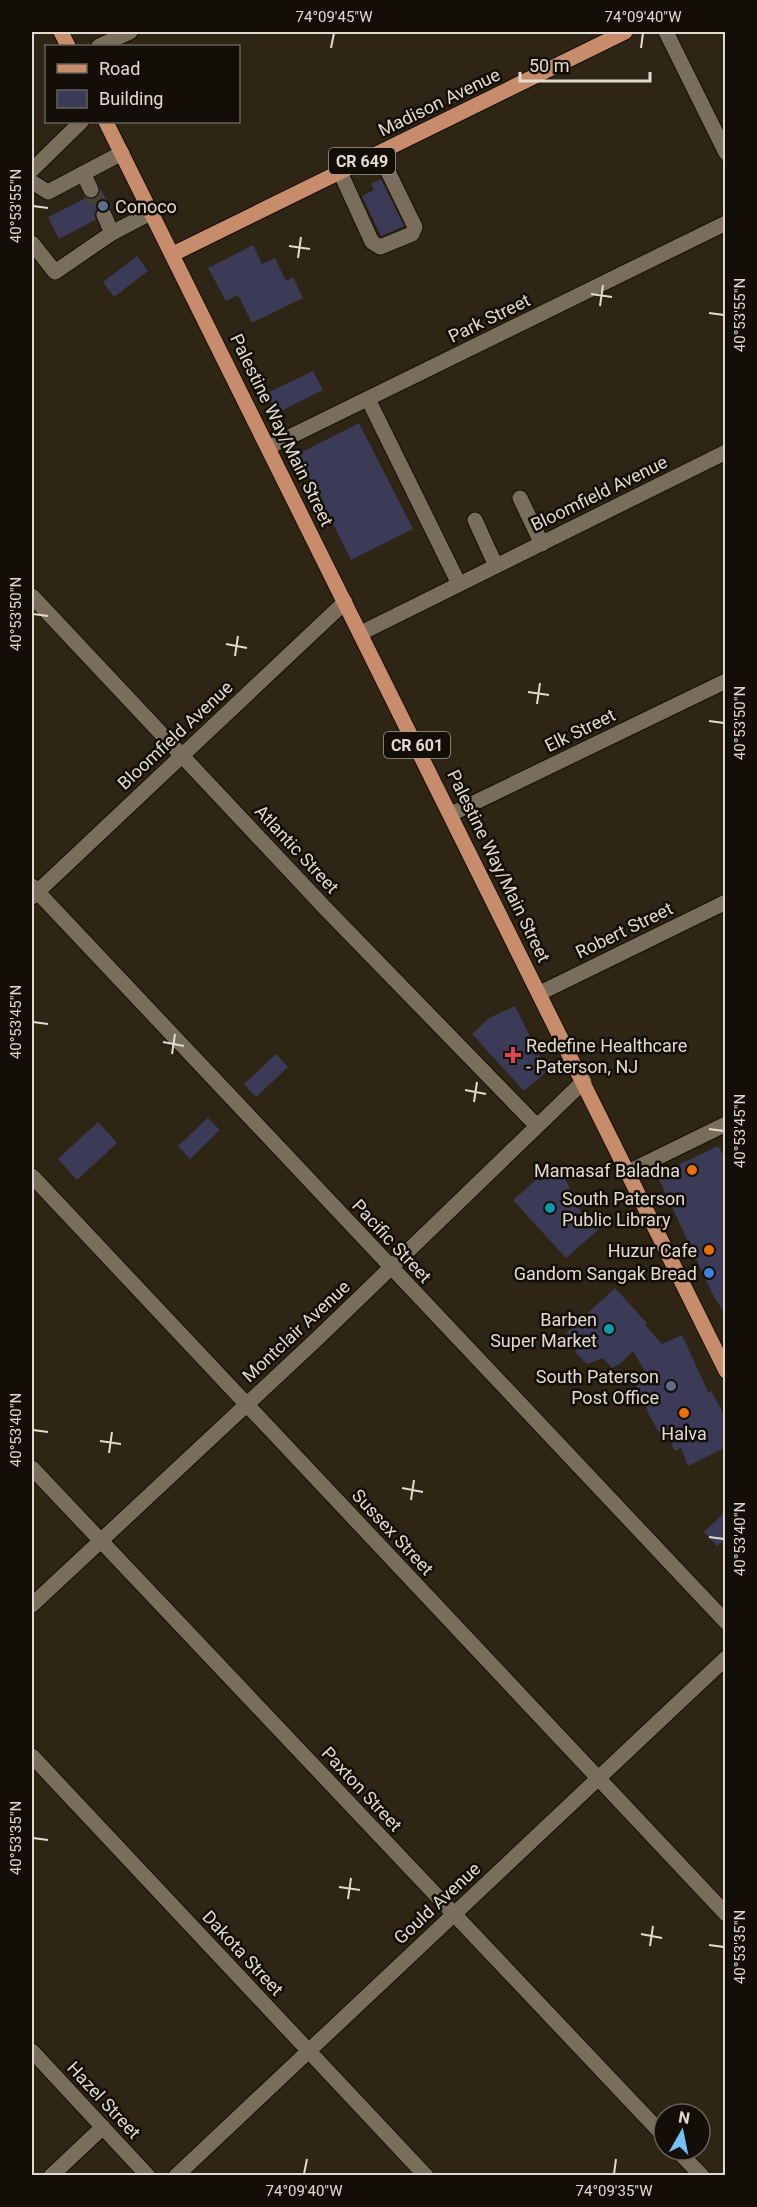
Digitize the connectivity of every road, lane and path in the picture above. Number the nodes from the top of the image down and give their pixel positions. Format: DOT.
graph roads {
  1 [pos="130,32"];
  2 [pos="625,32"];
  3 [pos="666,32"];
  4 [pos="101,45"];
  5 [pos="80,123"];
  6 [pos="107,123"];
  7 [pos="122,153"];
  8 [pos="379,153"];
  9 [pos="726,153"];
  10 [pos="32,170"];
  11 [pos="340,172"];
  12 [pos="83,173"];
  13 [pos="32,182"];
  14 [pos="91,190"];
  15 [pos="152,212"];
  16 [pos="104,215"];
  17 [pos="726,223"];
  18 [pos="112,233"];
  19 [pos="32,243"];
  20 [pos="173,254"];
  21 [pos="368,399"];
  22 [pos="269,447"];
  23 [pos="726,452"];
  24 [pos="520,498"];
  25 [pos="475,520"];
  26 [pos="542,544"];
  27 [pos="496,566"];
  28 [pos="459,584"];
  29 [pos="32,596"];
  30 [pos="345,602"];
  31 [pos="361,633"];
  32 [pos="726,681"];
  33 [pos="182,756"];
  34 [pos="451,814"];
  35 [pos="33,892"];
  36 [pos="726,902"];
  37 [pos="540,993"];
  38 [pos="584,1082"];
  39 [pos="726,1124"];
  40 [pos="537,1126"];
  41 [pos="628,1172"];
  42 [pos="32,1176"];
  43 [pos="391,1268"];
  44 [pos="721,1349"];
  45 [pos="726,1371"];
  46 [pos="246,1405"];
  47 [pos="32,1467"];
  48 [pos="100,1541"];
  49 [pos="32,1605"];
  50 [pos="726,1622"];
  51 [pos="726,1658"];
  52 [pos="32,1756"];
  53 [pos="599,1778"];
  54 [pos="453,1914"];
  55 [pos="726,1914"];
  56 [pos="32,2051"];
  57 [pos="309,2051"];
  58 [pos="652,2123"];
  59 [pos="103,2127"];
  60 [pos="689,2162"];
  61 [pos="51,2175"];
  62 [pos="148,2175"];
  63 [pos="176,2175"];
  64 [pos="426,2175"];
  65 [pos="702,2175"];
  1 -- 4 [label="street"];
  2 -- 8 [label="main road, Madison Avenue / CR 649"];
  3 -- 9 [label="street"];
  5 -- 10 [label="street"];
  6 -- 7 [label="main road, Palestine Way/Main Street / CR 601"];
  7 -- 12 [label="street"];
  7 -- 15 [label="main road, Palestine Way/Main Street / CR 601"];
  8 -- 11 [label="main road, Madison Avenue / CR 649"];
  8 -- 11 [label="street"];
  11 -- 20 [label="main road, Madison Avenue / CR 649"];
  12 -- 13 [label="street"];
  12 -- 14 [label="street"];
  15 -- 18 [label="street"];
  15 -- 20 [label="main road, Palestine Way/Main Street / CR 601"];
  16 -- 18 [label="street"];
  17 -- 21 [label="street, Park Street"];
  18 -- 19 [label="street"];
  20 -- 22 [label="main road, Palestine Way/Main Street / CR 601"];
  21 -- 22 [label="street, Park Street"];
  21 -- 28 [label="street"];
  22 -- 30 [label="main road, Palestine Way/Main Street / CR 601"];
  23 -- 26 [label="street, Bloomfield Avenue"];
  24 -- 26 [label="street"];
  25 -- 27 [label="street"];
  26 -- 27 [label="street, Bloomfield Avenue"];
  27 -- 28 [label="street, Bloomfield Avenue"];
  28 -- 31 [label="street, Bloomfield Avenue"];
  29 -- 33 [label="street, Atlantic Street"];
  30 -- 31 [label="main road, Palestine Way/Main Street / CR 601"];
  30 -- 33 [label="street, Bloomfield Avenue"];
  31 -- 34 [label="main road, Palestine Way/Main Street / CR 601"];
  32 -- 34 [label="street, Elk Street"];
  33 -- 35 [label="street, Bloomfield Avenue"];
  33 -- 40 [label="street, Atlantic Street"];
  34 -- 37 [label="main road, Palestine Way/Main Street / CR 601"];
  35 -- 43 [label="street, Pacific Street"];
  36 -- 37 [label="street, Robert Street"];
  37 -- 38 [label="main road, Palestine Way/Main Street / CR 601"];
  38 -- 40 [label="street, Montclair Avenue"];
  38 -- 41 [label="main road, Palestine Way/Main Street / CR 601"];
  39 -- 41 [label="street"];
  40 -- 43 [label="street, Montclair Avenue"];
  41 -- 44 [label="main road, Palestine Way/Main Street / CR 601"];
  42 -- 46 [label="street, Sussex Street"];
  43 -- 46 [label="street, Montclair Avenue"];
  43 -- 50 [label="street, Pacific Street"];
  44 -- 45 [label="main road, Palestine Way/Main Street / CR 601"];
  46 -- 48 [label="street, Montclair Avenue"];
  46 -- 53 [label="street, Sussex Street"];
  47 -- 48 [label="street, Paxton Street"];
  48 -- 49 [label="street, Montclair Avenue"];
  48 -- 54 [label="street, Paxton Street"];
  51 -- 53 [label="street, Gould Avenue"];
  52 -- 57 [label="street, Dakota Street"];
  53 -- 54 [label="street, Gould Avenue"];
  53 -- 55 [label="street, Sussex Street"];
  54 -- 57 [label="street, Gould Avenue"];
  54 -- 58 [label="street, Paxton Street"];
  56 -- 59 [label="street, Hazel Street"];
  57 -- 63 [label="street, Gould Avenue"];
  57 -- 64 [label="street, Dakota Street"];
  59 -- 61 [label="street"];
  59 -- 62 [label="street, Hazel Street"];
  60 -- 65 [label="street"];
}
